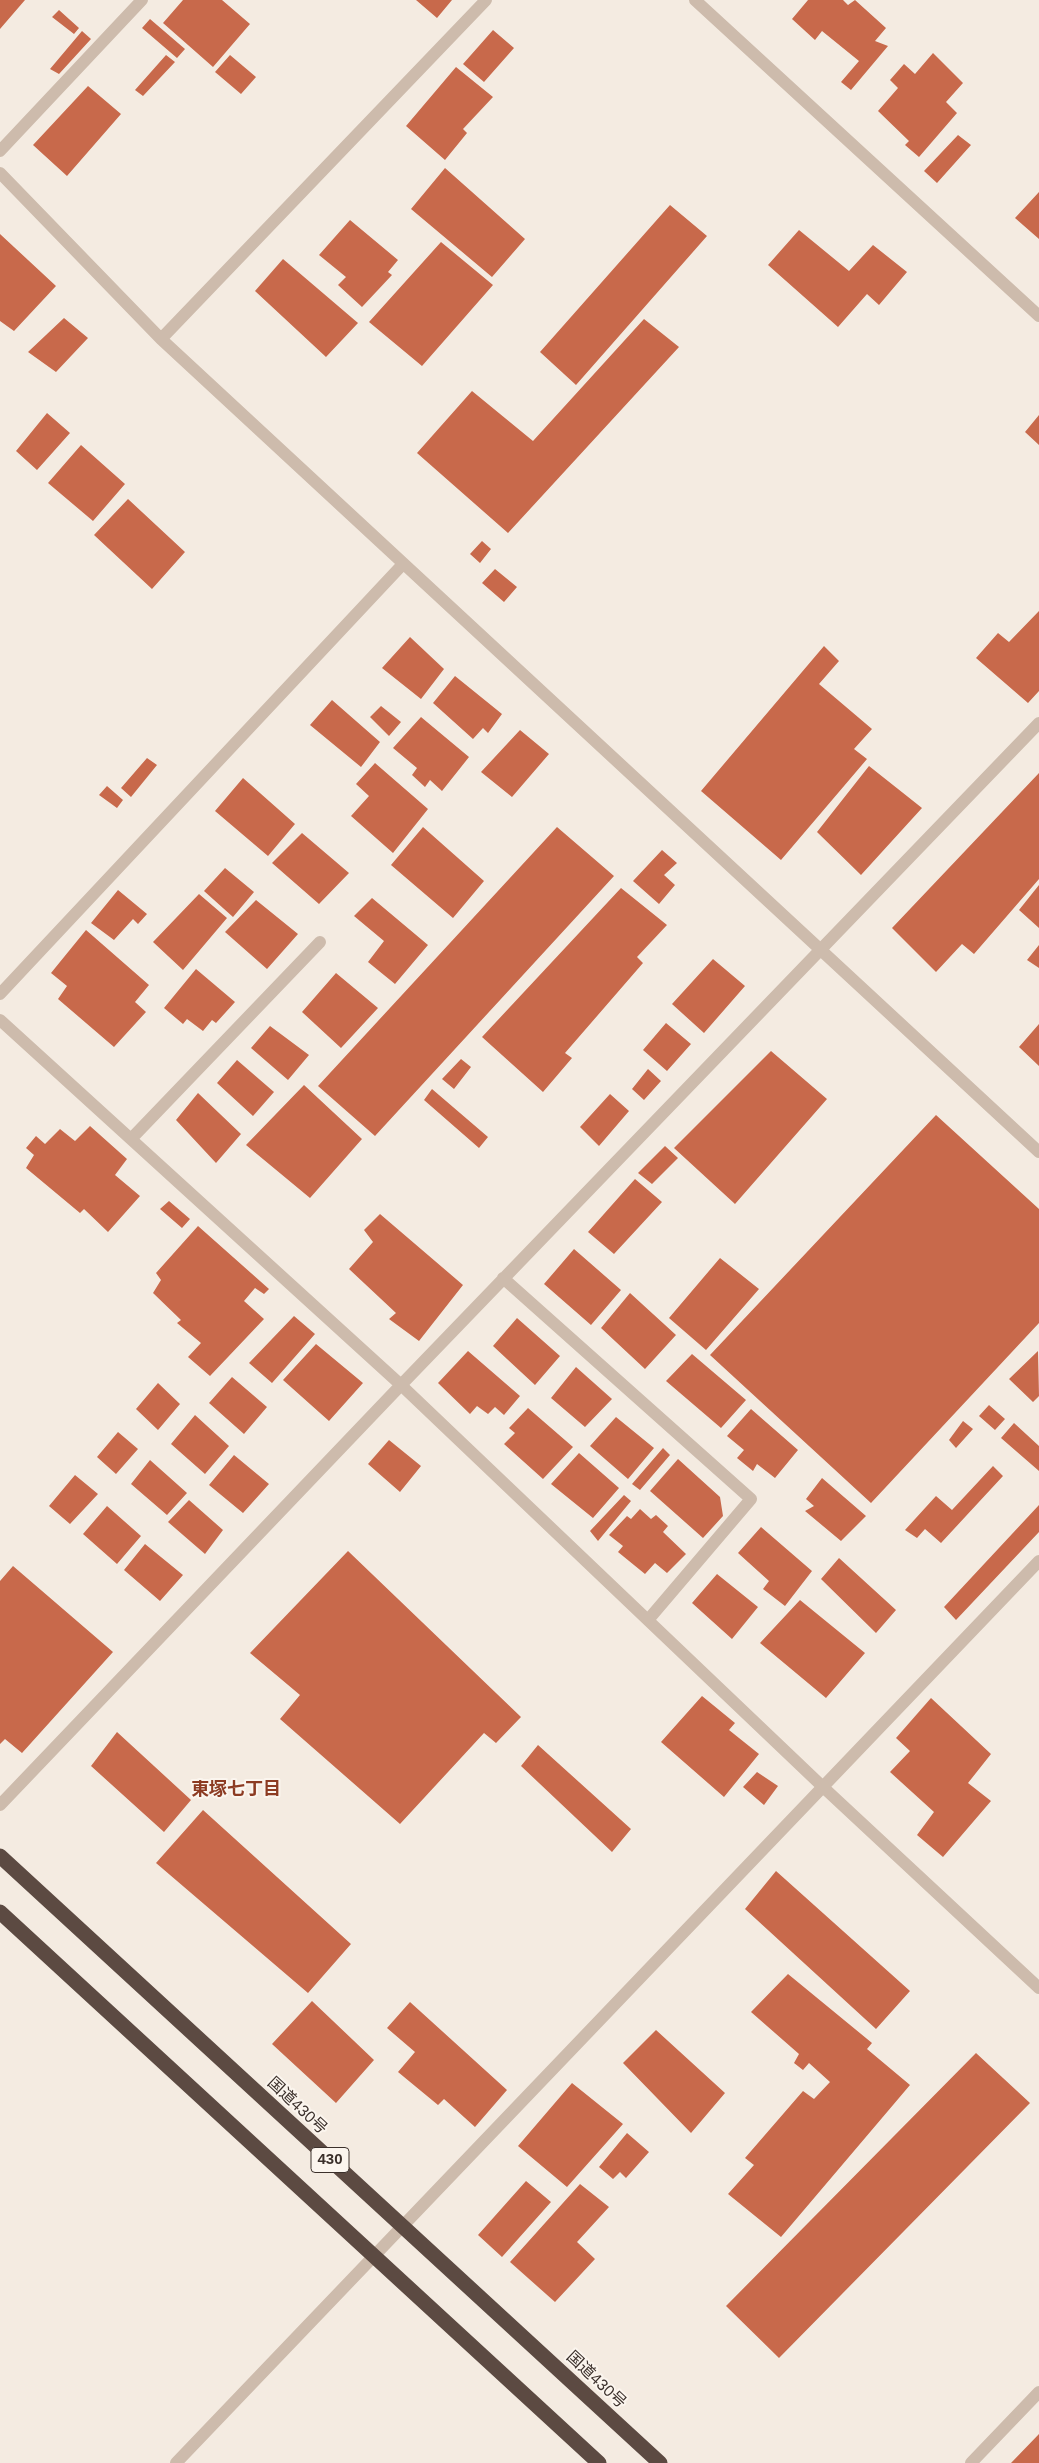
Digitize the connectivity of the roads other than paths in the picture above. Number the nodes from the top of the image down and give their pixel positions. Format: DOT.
graph roads {
  1 [pos="142,0"];
  2 [pos="486,0"];
  3 [pos="695,0"];
  4 [pos="0,151"];
  5 [pos="0,173"];
  6 [pos="1039,316"];
  7 [pos="161,339"];
  8 [pos="403,564"];
  9 [pos="1039,723"];
  10 [pos="320,942"];
  11 [pos="820,948"];
  12 [pos="0,994"];
  13 [pos="0,1020"];
  14 [pos="131,1139"];
  15 [pos="1039,1152"];
  16 [pos="503,1278"];
  17 [pos="400,1385"];
  18 [pos="1039,1560"];
  19 [pos="648,1620"];
  20 [pos="823,1787"];
  21 [pos="0,1805"];
  22 [pos="0,1856"];
  23 [pos="0,1912"];
  24 [pos="1039,1988"];
  25 [pos="402,2226"];
  26 [pos="374,2256"];
  27 [pos="1039,2392"];
  28 [pos="176,2463"];
  29 [pos="600,2463"];
  30 [pos="660,2463"];
  31 [pos="971,2463"];
  1 -- 4 [label="street"];
  2 -- 7 [label="street"];
  3 -- 6 [label="street"];
  5 -- 7 [label="street"];
  7 -- 8 [label="street"];
  8 -- 11 [label="street"];
  8 -- 12 [label="street"];
  9 -- 11 [label="street"];
  10 -- 14 [label="street"];
  11 -- 15 [label="street"];
  11 -- 16 [label="street"];
  13 -- 14 [label="street"];
  14 -- 17 [label="street"];
  16 -- 17 [label="street"];
  16 -- 19 [label="street"];
  17 -- 19 [label="street"];
  17 -- 21 [label="street"];
  18 -- 20 [label="street"];
  19 -- 20 [label="street"];
  20 -- 24 [label="street"];
  20 -- 25 [label="street"];
  22 -- 25 [label="highway, 国道430号 / 430"];
  23 -- 26 [label="highway, 430"];
  25 -- 26 [label="street"];
  25 -- 30 [label="highway, 国道430号 / 430"];
  26 -- 28 [label="street"];
  26 -- 29 [label="highway, 430"];
  27 -- 31 [label="street"];
}
